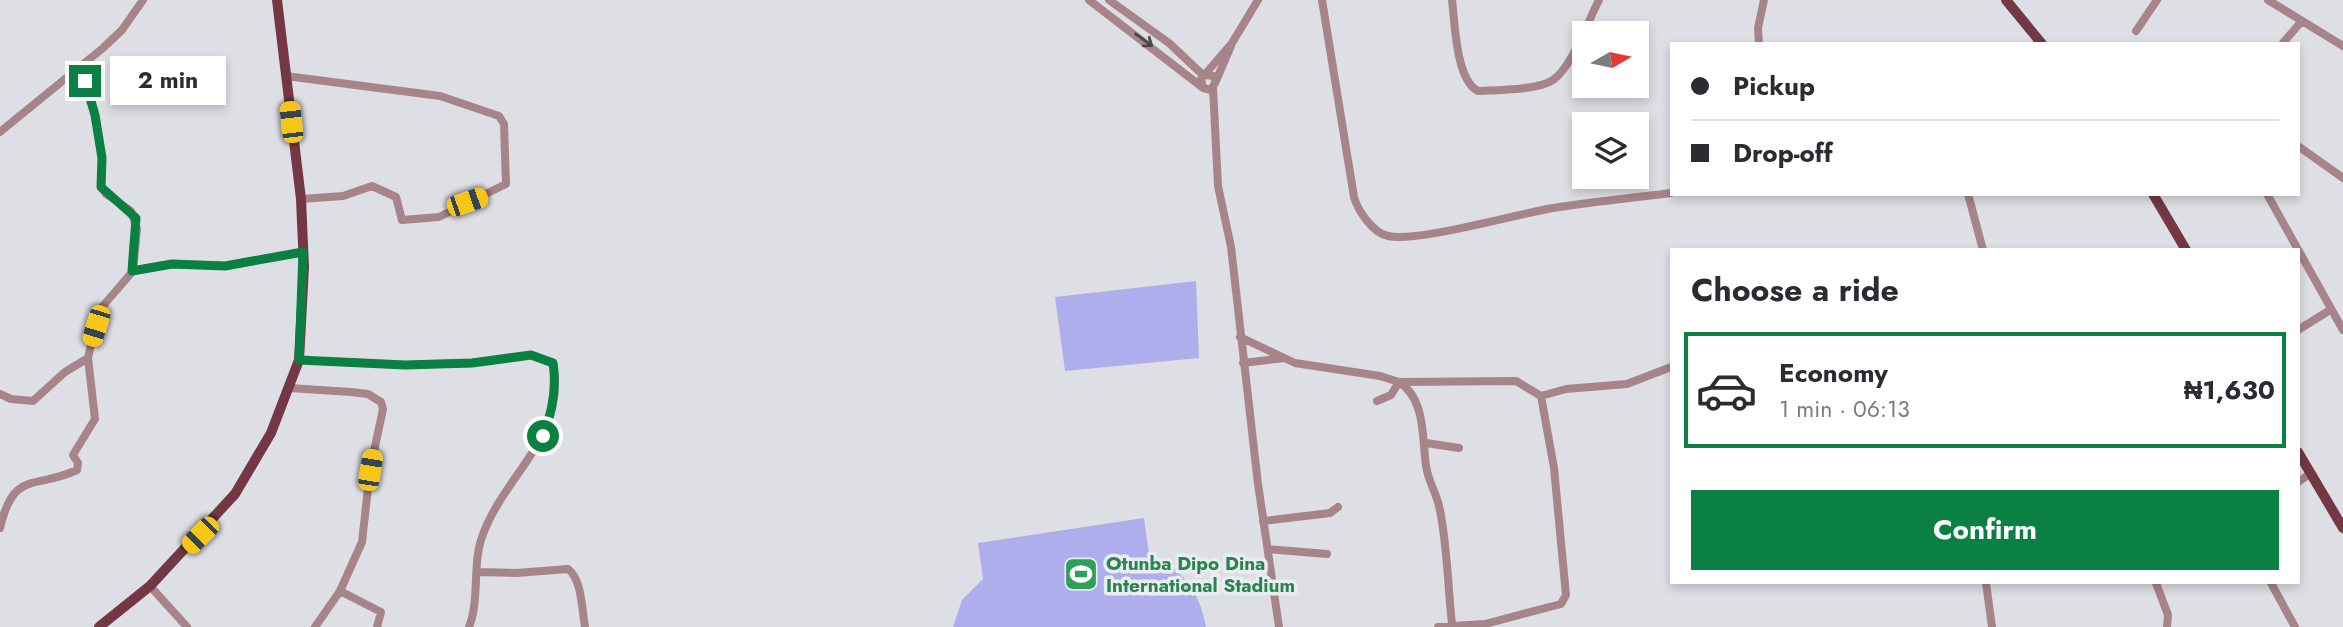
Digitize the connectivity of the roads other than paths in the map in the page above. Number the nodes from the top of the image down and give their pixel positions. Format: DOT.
graph roads {
  1 [pos="143,0"];
  2 [pos="277,0"];
  3 [pos="1089,0"];
  4 [pos="1109,0"];
  5 [pos="1258,0"];
  6 [pos="1322,0"];
  7 [pos="1452,0"];
  8 [pos="1599,0"];
  9 [pos="1764,0"];
  10 [pos="2006,0"];
  11 [pos="2158,0"];
  12 [pos="2268,0"];
  13 [pos="2301,22"];
  14 [pos="2136,31"];
  15 [pos="1759,42"];
  16 [pos="2040,42"];
  17 [pos="2284,42"];
  18 [pos="1231,43"];
  19 [pos="2343,46"];
  20 [pos="82,66"];
  21 [pos="1205,75"];
  22 [pos="286,76"];
  23 [pos="1215,84"];
  24 [pos="1202,87"];
  25 [pos="0,132"];
  26 [pos="2300,147"];
  27 [pos="2343,178"];
  28 [pos="1670,193"];
  29 [pos="1969,196"];
  30 [pos="2154,196"];
  31 [pos="2268,196"];
  32 [pos="302,199"];
  33 [pos="1982,248"];
  34 [pos="2185,248"];
  35 [pos="2296,248"];
  36 [pos="303,252"];
  37 [pos="2300,255"];
  38 [pos="132,271"];
  39 [pos="2330,310"];
  40 [pos="2300,329"];
  41 [pos="2343,330"];
  42 [pos="1240,337"];
  43 [pos="88,358"];
  44 [pos="1284,358"];
  45 [pos="299,360"];
  46 [pos="1243,363"];
  47 [pos="1670,368"];
  48 [pos="1399,382"];
  49 [pos="290,388"];
  50 [pos="0,394"];
  51 [pos="1541,396"];
  52 [pos="1377,401"];
  53 [pos="1426,443"];
  54 [pos="1459,449"];
  55 [pos="2300,456"];
  56 [pos="2310,474"];
  57 [pos="2300,481"];
  58 [pos="1338,507"];
  59 [pos="1263,521"];
  60 [pos="0,528"];
  61 [pos="2343,528"];
  62 [pos="1268,549"];
  63 [pos="1327,554"];
  64 [pos="477,572"];
  65 [pos="1986,584"];
  66 [pos="2156,584"];
  67 [pos="2272,584"];
  68 [pos="150,586"];
  69 [pos="340,590"];
  70 [pos="1452,624"];
  71 [pos="99,627"];
  72 [pos="187,627"];
  73 [pos="315,627"];
  74 [pos="377,627"];
  75 [pos="469,627"];
  76 [pos="585,627"];
  77 [pos="1279,627"];
  78 [pos="1438,627"];
  79 [pos="1992,627"];
  80 [pos="2167,627"];
  81 [pos="2295,627"];
  1 -- 20 [label="street"];
  2 -- 22 [label="main road"];
  3 -- 24 [label="street, one-way"];
  4 -- 21 [label="street"];
  5 -- 18 [label="street"];
  6 -- 28 [label="street"];
  7 -- 8 [label="street"];
  9 -- 15 [label="street"];
  10 -- 16 [label="main road"];
  11 -- 14 [label="street"];
  12 -- 13 [label="street"];
  13 -- 17 [label="street"];
  13 -- 19 [label="street"];
  18 -- 21 [label="street"];
  18 -- 23 [label="street"];
  20 -- 25 [label="street"];
  20 -- 38 [label="street"];
  21 -- 23 [label="street"];
  21 -- 24 [label="street"];
  22 -- 32 [label="main road"];
  22 -- 32 [label="street"];
  23 -- 24 [label="street"];
  23 -- 42 [label="street"];
  26 -- 27 [label="street"];
  29 -- 33 [label="street"];
  30 -- 34 [label="main road"];
  31 -- 35 [label="street"];
  32 -- 36 [label="main road"];
  36 -- 38 [label="street"];
  36 -- 45 [label="main road"];
  37 -- 39 [label="street"];
  38 -- 43 [label="street"];
  39 -- 40 [label="street"];
  39 -- 41 [label="street"];
  42 -- 44 [label="street"];
  42 -- 46 [label="street"];
  43 -- 50 [label="street"];
  43 -- 60 [label="street"];
  44 -- 46 [label="street"];
  44 -- 48 [label="street"];
  45 -- 49 [label="main road"];
  45 -- 64 [label="street"];
  46 -- 59 [label="street"];
  47 -- 51 [label="street"];
  48 -- 51 [label="street"];
  48 -- 52 [label="street"];
  48 -- 53 [label="street"];
  49 -- 68 [label="main road"];
  49 -- 69 [label="street"];
  51 -- 70 [label="street"];
  53 -- 54 [label="street"];
  53 -- 70 [label="street"];
  55 -- 56 [label="main road"];
  56 -- 57 [label="street"];
  56 -- 61 [label="main road"];
  58 -- 59 [label="street"];
  59 -- 62 [label="street"];
  62 -- 63 [label="street"];
  62 -- 77 [label="street"];
  64 -- 75 [label="street"];
  64 -- 76 [label="street"];
  65 -- 79 [label="street"];
  66 -- 80 [label="street"];
  67 -- 81 [label="street"];
  68 -- 71 [label="main road"];
  68 -- 72 [label="street"];
  69 -- 73 [label="street"];
  69 -- 74 [label="street"];
  70 -- 78 [label="street"];
}
